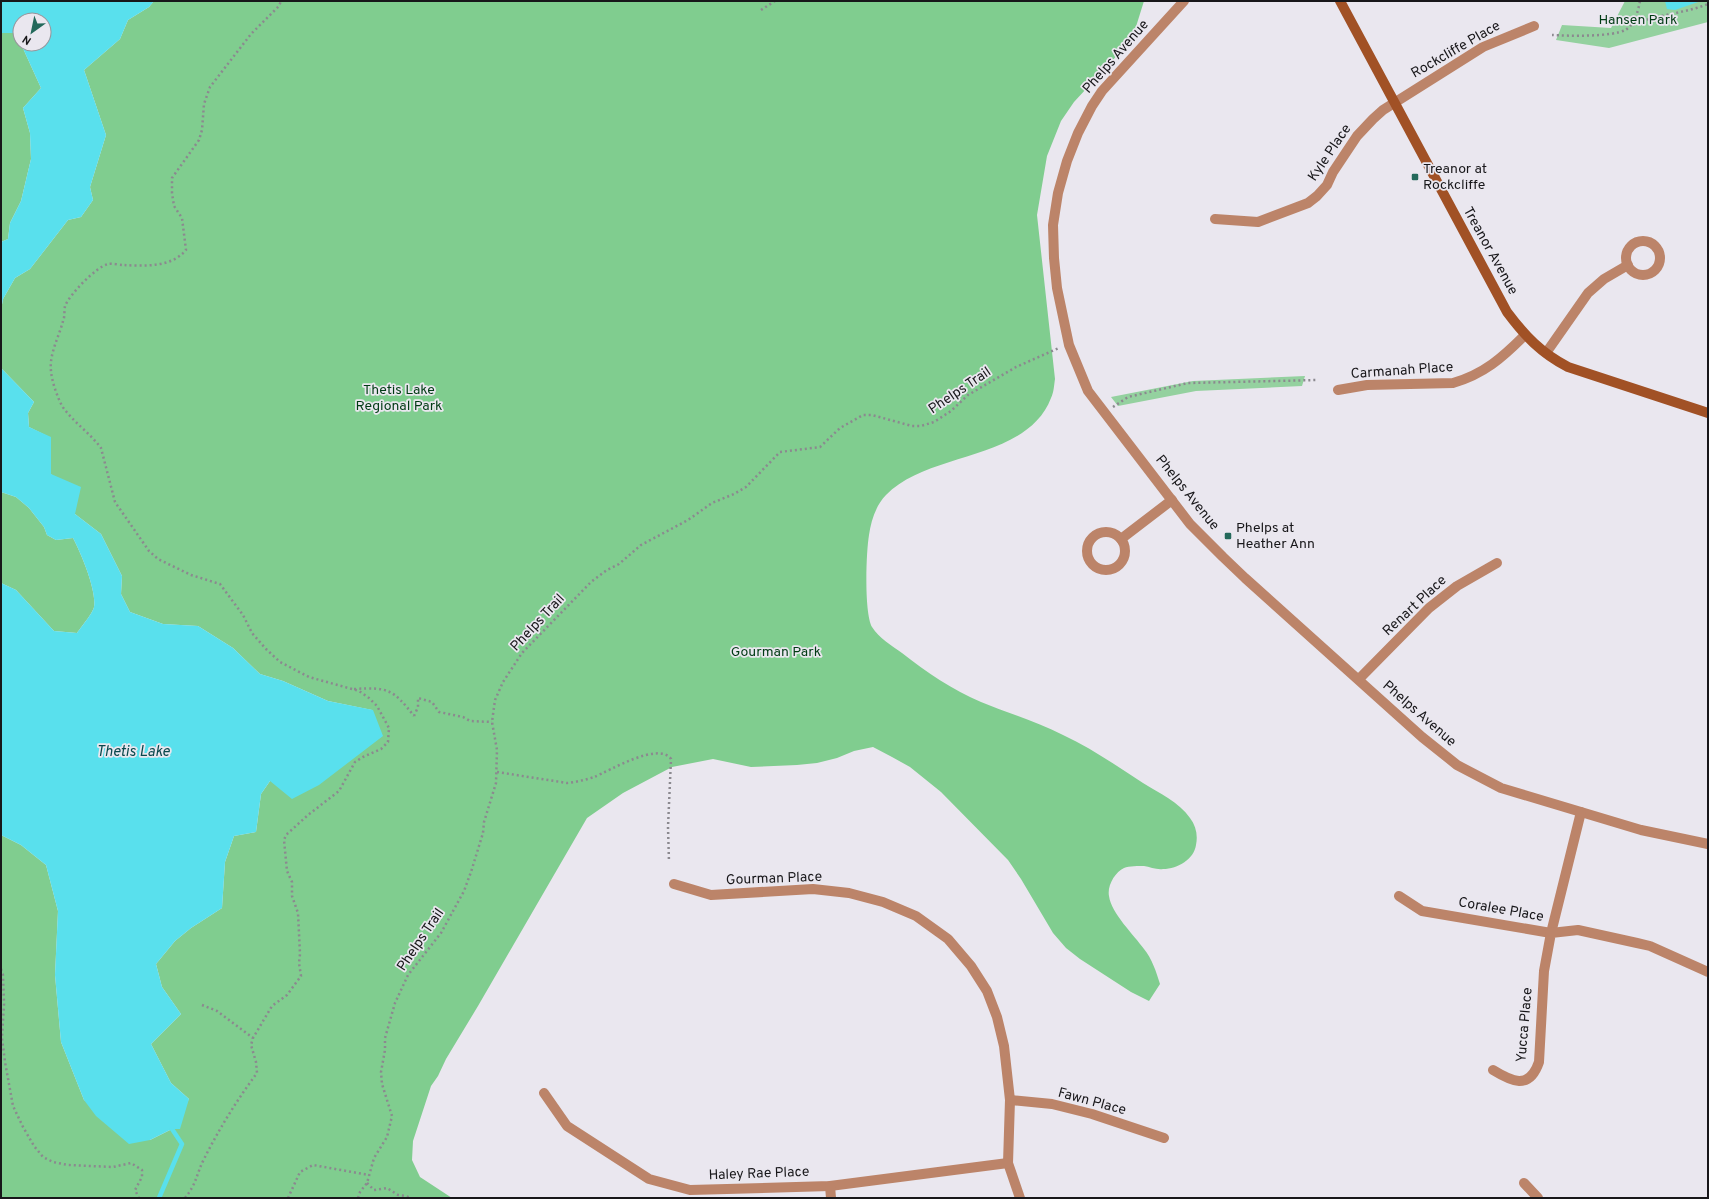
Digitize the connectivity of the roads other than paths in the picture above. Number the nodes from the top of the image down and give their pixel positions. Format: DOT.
graph roads {
  1 [pos="1184,1"];
  2 [pos="1340,1"];
  3 [pos="1534,26"];
  4 [pos="1394,103"];
  5 [pos="1215,219"];
  6 [pos="1628,265"];
  7 [pos="1524,335"];
  8 [pos="1546,353"];
  9 [pos="1338,390"];
  10 [pos="1708,413"];
  11 [pos="1172,500"];
  12 [pos="1121,539"];
  13 [pos="1497,563"];
  14 [pos="1359,679"];
  15 [pos="1580,812"];
  16 [pos="1708,844"];
  17 [pos="674,884"];
  18 [pos="1399,896"];
  19 [pos="1551,933"];
  20 [pos="1708,972"];
  21 [pos="1493,1070"];
  22 [pos="544,1093"];
  23 [pos="1010,1100"];
  24 [pos="1164,1138"];
  25 [pos="1008,1163"];
  26 [pos="1524,1183"];
  27 [pos="830,1186"];
  28 [pos="831,1198"];
  29 [pos="1020,1198"];
  30 [pos="1538,1198"];
  1 -- 11 [label="street, Phelps Avenue"];
  2 -- 4 [label="street, Treanor Avenue"];
  3 -- 4 [label="street, Rockcliffe Place"];
  4 -- 5 [label="street, Kyle Place"];
  4 -- 7 [label="street, Treanor Avenue"];
  6 -- 8 [label="street"];
  7 -- 8 [label="street, Treanor Avenue"];
  7 -- 9 [label="street, Carmanah Place"];
  8 -- 10 [label="street, Treanor Avenue"];
  11 -- 12 [label="street"];
  11 -- 14 [label="street, Phelps Avenue"];
  13 -- 14 [label="street, Renart Place"];
  14 -- 15 [label="street, Phelps Avenue"];
  15 -- 16 [label="street, Phelps Avenue"];
  15 -- 19 [label="street, Coralee Place"];
  17 -- 23 [label="street, Gourman Place"];
  18 -- 19 [label="street, Coralee Place"];
  19 -- 20 [label="street"];
  19 -- 21 [label="street, Yucca Place"];
  22 -- 27 [label="street, Haley Rae Place"];
  23 -- 24 [label="street, Fawn Place"];
  23 -- 25 [label="street, Gourman Place"];
  25 -- 27 [label="street, Haley Rae Place"];
  25 -- 29 [label="street, Gourman Place"];
  26 -- 30 [label="street"];
  27 -- 28 [label="street"];
}
